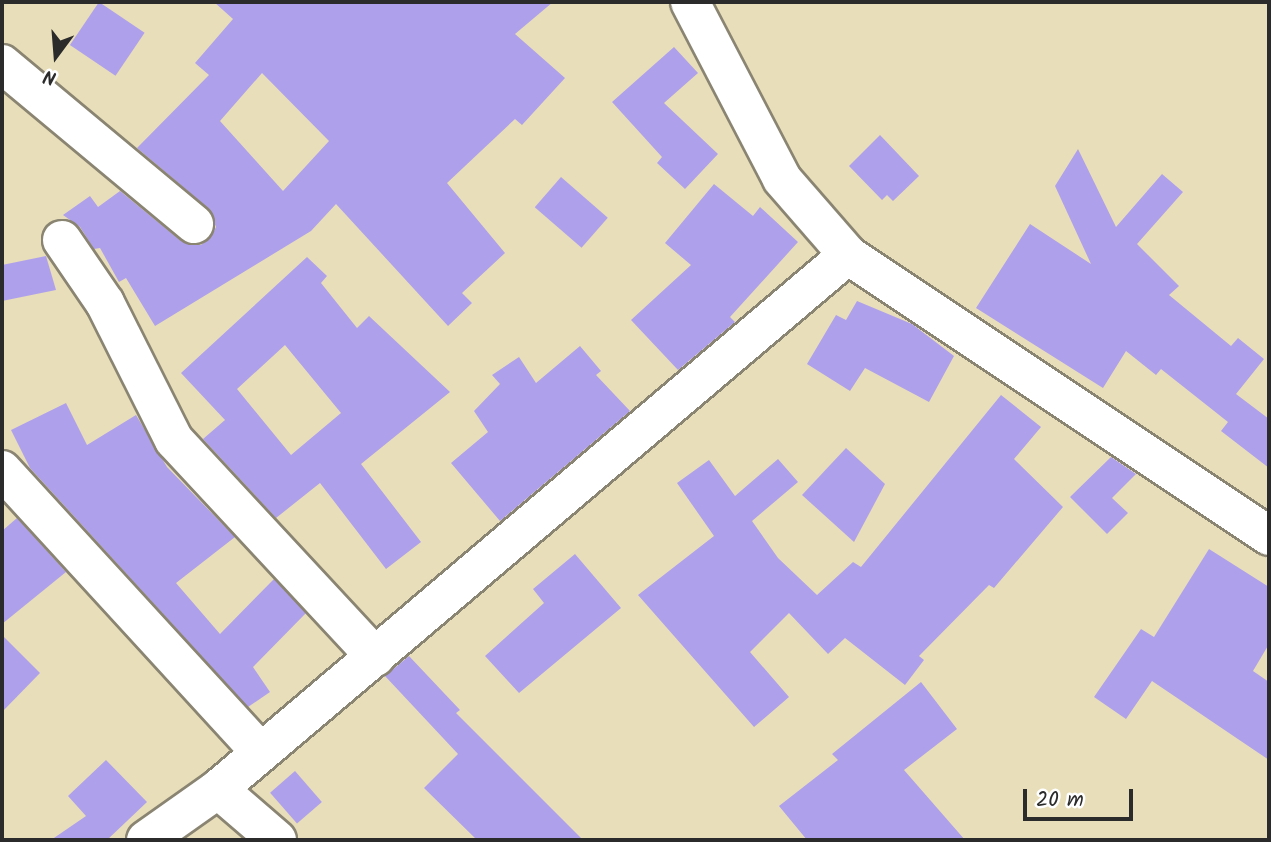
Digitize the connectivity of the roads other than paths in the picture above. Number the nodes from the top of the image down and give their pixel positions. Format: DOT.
graph roads {
  1 [pos="690,2"];
  2 [pos="2,64"];
  3 [pos="194,224"];
  4 [pos="62,240"];
  5 [pos="848,255"];
  6 [pos="2,470"];
  7 [pos="1269,536"];
  8 [pos="376,657"];
  9 [pos="260,752"];
  10 [pos="218,789"];
  11 [pos="146,840"];
  12 [pos="277,840"];
  1 -- 5 [label="street"];
  2 -- 3 [label="street"];
  4 -- 8 [label="street"];
  5 -- 7 [label="street"];
  5 -- 8 [label="street"];
  6 -- 9 [label="street"];
  8 -- 9 [label="street"];
  9 -- 10 [label="street"];
  10 -- 11 [label="street"];
  10 -- 12 [label="street"];
}
